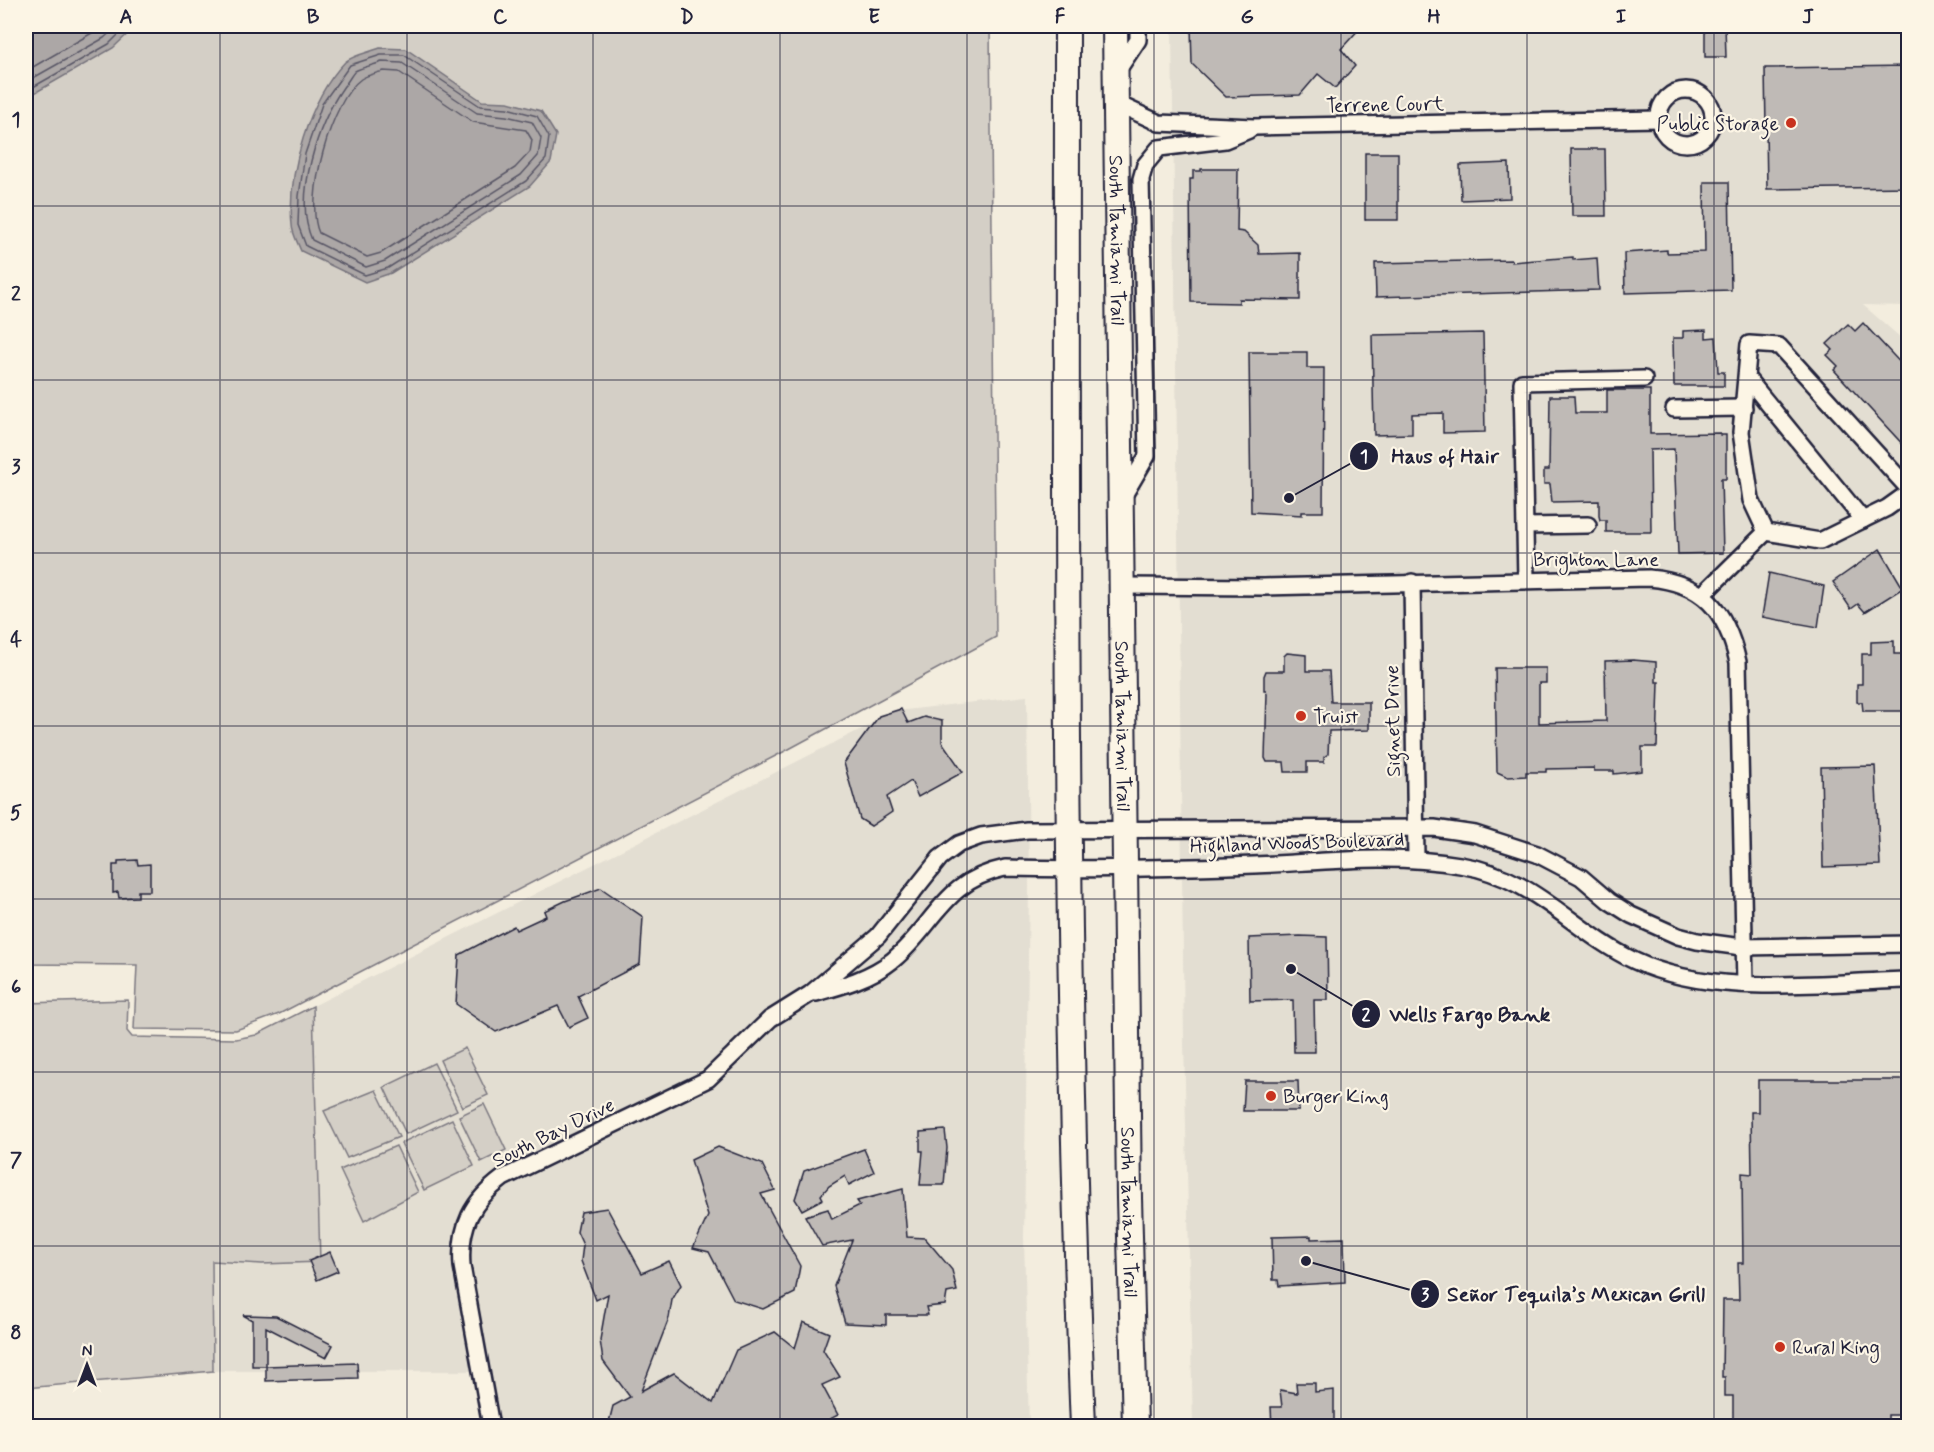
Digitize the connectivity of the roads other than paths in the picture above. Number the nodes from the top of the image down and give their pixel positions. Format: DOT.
graph roads {
  1 [pos="1067,26"];
  2 [pos="1115,26"];
  3 [pos="1138,26"];
  4 [pos="1116,73"];
  5 [pos="1116,104"];
  6 [pos="1659,119"];
  7 [pos="1254,127"];
  8 [pos="1747,378"];
  9 [pos="1644,379"];
  10 [pos="1744,408"];
  11 [pos="1674,409"];
  12 [pos="1908,488"];
  13 [pos="1908,493"];
  14 [pos="1122,499"];
  15 [pos="1863,520"];
  16 [pos="1588,525"];
  17 [pos="1525,526"];
  18 [pos="1767,532"];
  19 [pos="1526,580"];
  20 [pos="1412,582"];
  21 [pos="1123,586"];
  22 [pos="1702,595"];
  23 [pos="1415,827"];
  24 [pos="1070,831"];
  25 [pos="1125,832"];
  26 [pos="1416,859"];
  27 [pos="1125,868"];
  28 [pos="1071,869"];
  29 [pos="1908,944"];
  30 [pos="1742,947"];
  31 [pos="1908,980"];
  32 [pos="1745,984"];
  33 [pos="810,994"];
  34 [pos="491,1426"];
  35 [pos="1083,1426"];
  36 [pos="1136,1426"];
  1 -- 24 [label="main road"];
  2 -- 4 [label="main road, South Tamiami Trail"];
  3 -- 4 [label="street"];
  4 -- 5 [label="main road, South Tamiami Trail"];
  5 -- 7 [label="street, Terrene Court"];
  5 -- 14 [label="main road, South Tamiami Trail"];
  6 -- 7 [label="street, Terrene Court"];
  7 -- 14 [label="street"];
  8 -- 10 [label="street"];
  8 -- 12 [label="street"];
  8 -- 15 [label="street"];
  9 -- 17 [label="street"];
  10 -- 11 [label="street"];
  10 -- 18 [label="street"];
  13 -- 15 [label="street"];
  14 -- 21 [label="main road, South Tamiami Trail"];
  15 -- 18 [label="street"];
  16 -- 17 [label="street"];
  17 -- 19 [label="street"];
  18 -- 22 [label="street"];
  19 -- 20 [label="street, Brighton Lane"];
  19 -- 22 [label="street, Brighton Lane"];
  20 -- 21 [label="street, Brighton Lane"];
  20 -- 23 [label="street, Signet Drive"];
  21 -- 25 [label="main road, South Tamiami Trail"];
  22 -- 30 [label="street, Brighton Lane"];
  23 -- 25 [label="street, Highland Woods Boulevard"];
  23 -- 26 [label="street, Signet Drive"];
  23 -- 30 [label="street, Highland Woods Boulevard"];
  24 -- 25 [label="street, South Bay Drive"];
  24 -- 28 [label="main road"];
  24 -- 33 [label="street, South Bay Drive"];
  25 -- 27 [label="main road, South Tamiami Trail"];
  26 -- 27 [label="street, Highland Woods Boulevard"];
  26 -- 32 [label="street, Highland Woods Boulevard"];
  27 -- 28 [label="street, South Bay Drive"];
  27 -- 36 [label="main road, South Tamiami Trail"];
  28 -- 33 [label="street, South Bay Drive"];
  28 -- 35 [label="main road"];
  29 -- 30 [label="street, Highland Woods Boulevard"];
  30 -- 32 [label="street, Brighton Lane"];
  31 -- 32 [label="street, Highland Woods Boulevard"];
  33 -- 34 [label="street, South Bay Drive"];
}
